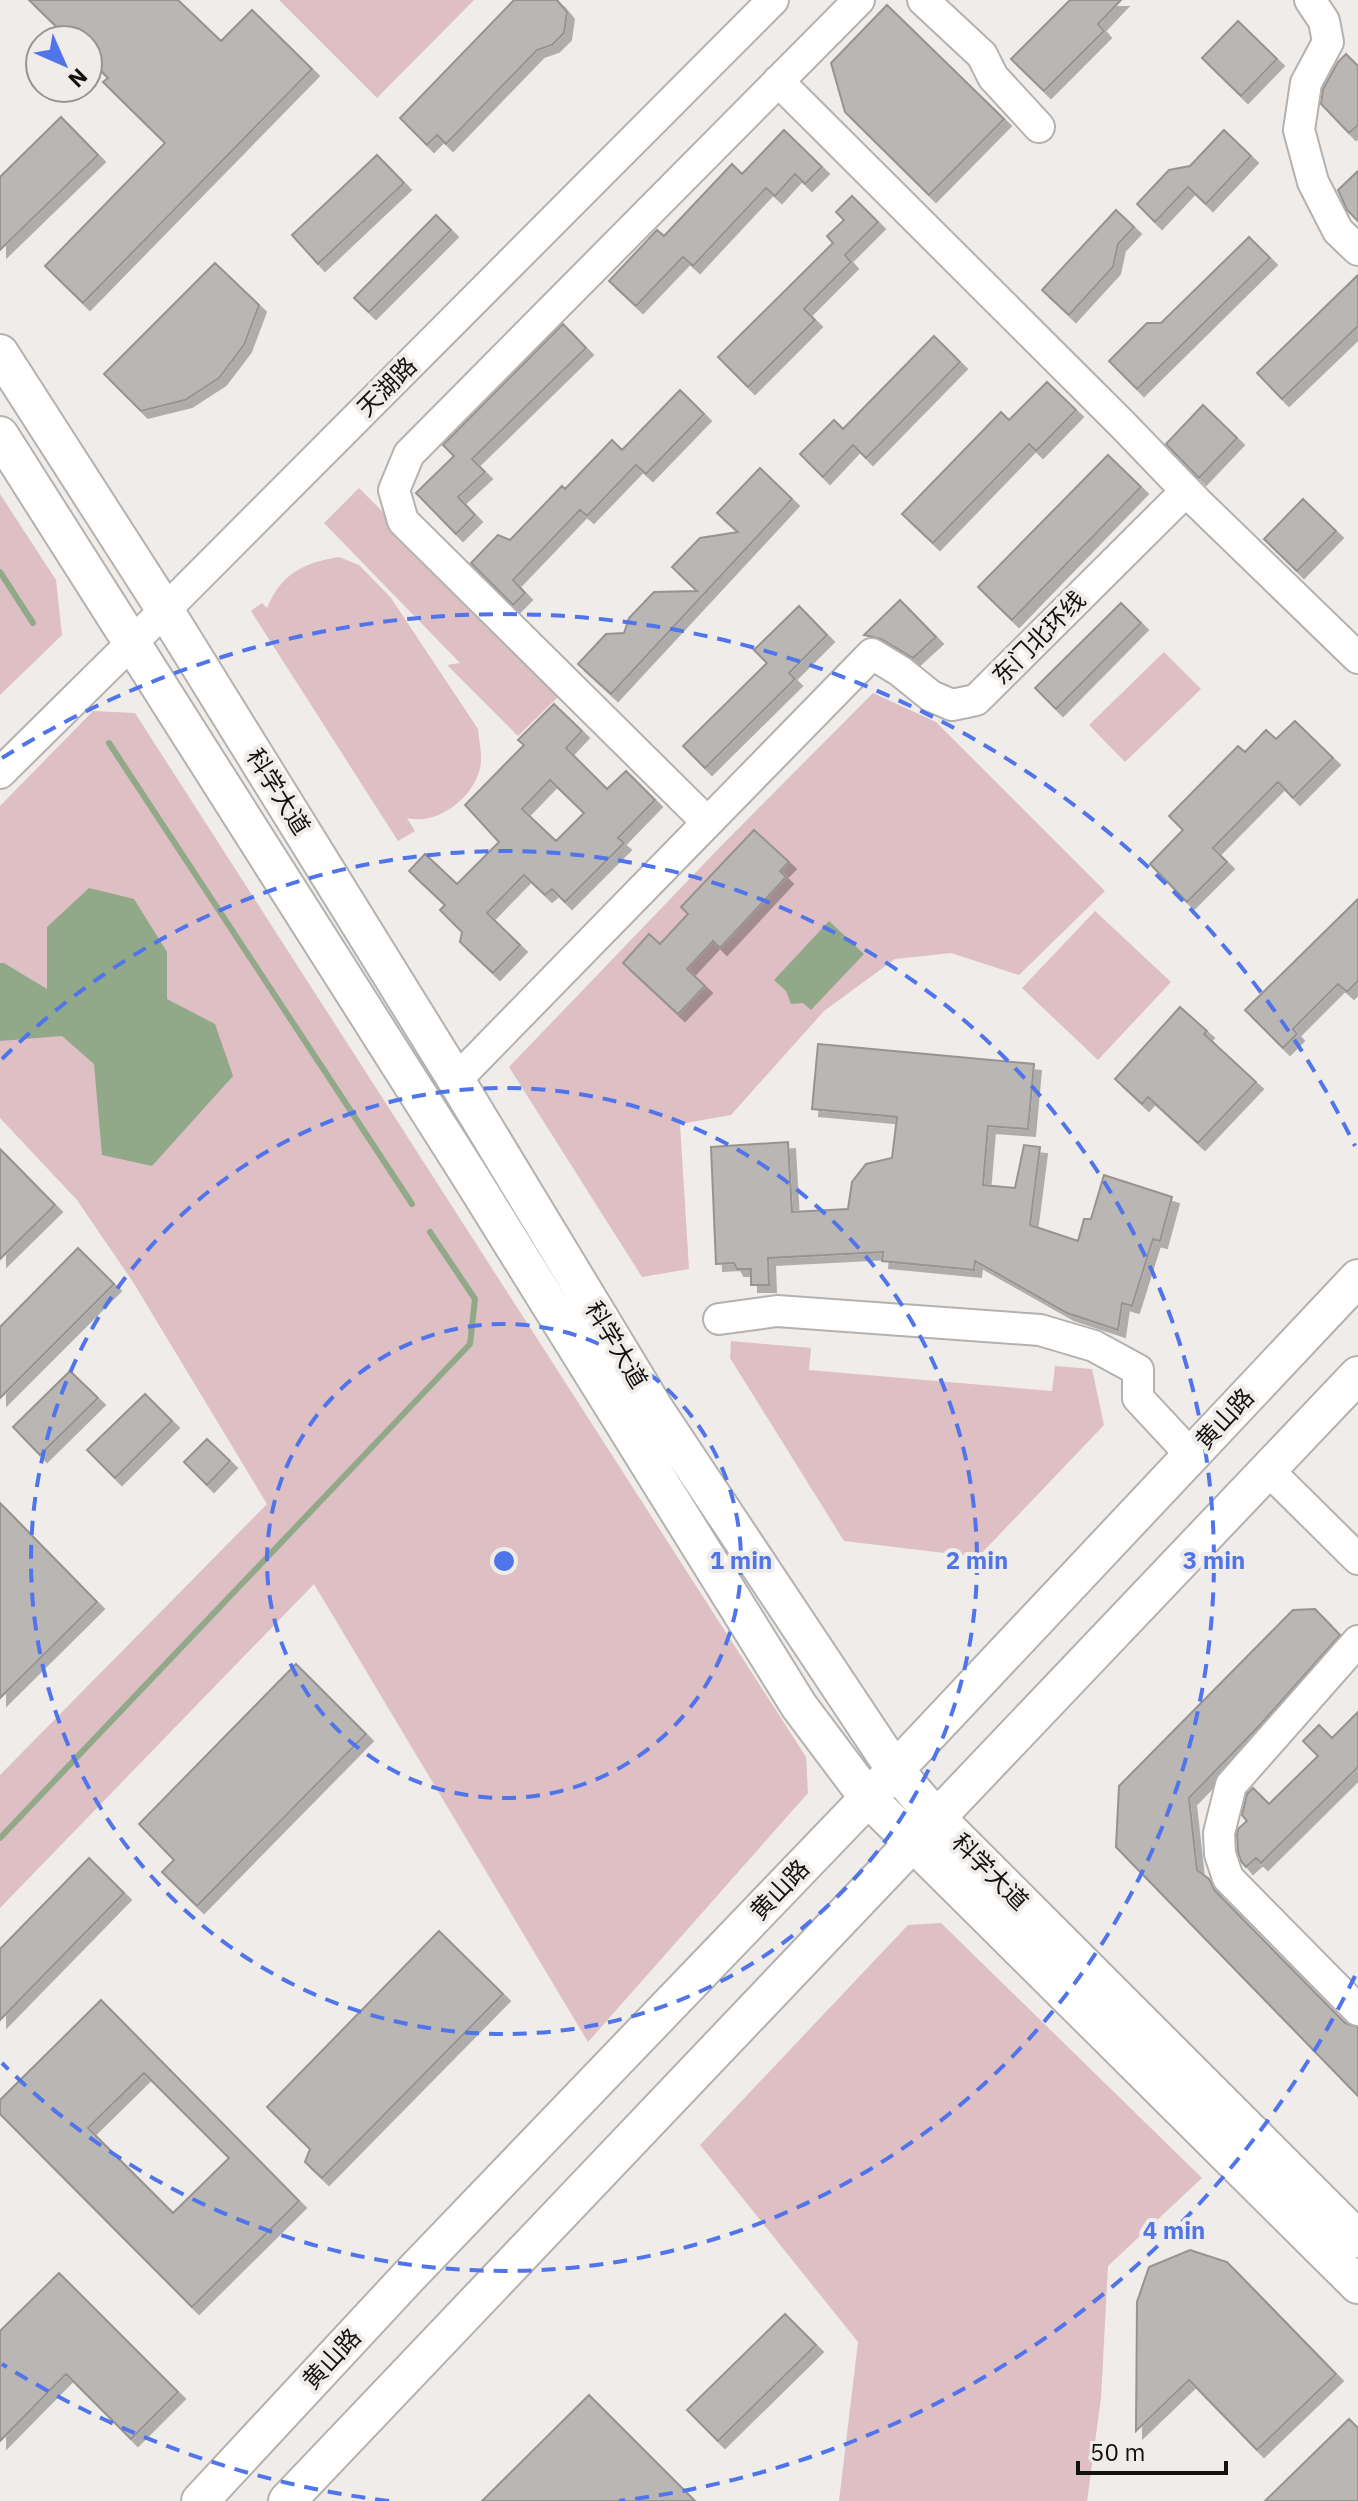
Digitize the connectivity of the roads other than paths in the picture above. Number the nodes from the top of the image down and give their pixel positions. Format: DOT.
graph roads {
  1 [pos="773,0"];
  2 [pos="859,0"];
  3 [pos="923,0"];
  4 [pos="1310,0"];
  5 [pos="778,81"];
  6 [pos="1039,127"];
  7 [pos="1358,250"];
  8 [pos="0,353"];
  9 [pos="0,435"];
  10 [pos="1186,491"];
  11 [pos="165,610"];
  12 [pos="131,643"];
  13 [pos="1358,658"];
  14 [pos="0,773"];
  15 [pos="707,822"];
  16 [pos="456,1080"];
  17 [pos="1358,1278"];
  18 [pos="719,1319"];
  19 [pos="1358,1375"];
  20 [pos="1191,1455"];
  21 [pos="1268,1470"];
  22 [pos="1358,1559"];
  23 [pos="1358,1641"];
  24 [pos="895,1770"];
  25 [pos="868,1798"];
  26 [pos="924,1830"];
  27 [pos="1358,2010"];
  28 [pos="1358,2239"];
  29 [pos="1358,2285"];
  30 [pos="200,2501"];
  31 [pos="287,2501"];
  1 -- 11 [label="street, 天湖路"];
  2 -- 5 [label="street"];
  3 -- 6 [label="street"];
  4 -- 7 [label="street"];
  5 -- 10 [label="street"];
  5 -- 15 [label="street"];
  8 -- 11 [label="main road, 科学大道"];
  9 -- 12 [label="main road, 科学大道"];
  10 -- 13 [label="street"];
  10 -- 15 [label="street, 东门北环线"];
  11 -- 12 [label="street, 天湖路"];
  11 -- 16 [label="main road, 科学大道"];
  12 -- 14 [label="street, 天湖路"];
  12 -- 25 [label="main road, 科学大道"];
  15 -- 16 [label="street"];
  16 -- 24 [label="main road, 科学大道"];
  17 -- 20 [label="main road, 黄山路"];
  18 -- 20 [label="street"];
  19 -- 21 [label="main road"];
  20 -- 24 [label="main road, 黄山路"];
  21 -- 22 [label="street"];
  21 -- 26 [label="main road"];
  23 -- 27 [label="street"];
  24 -- 25 [label="main road, 黄山路"];
  24 -- 26 [label="main road, 科学大道"];
  25 -- 26 [label="main road, 科学大道"];
  25 -- 30 [label="main road, 黄山路"];
  26 -- 28 [label="main road, 科学大道"];
  26 -- 29 [label="main road, 科学大道"];
  26 -- 31 [label="main road"];
}
